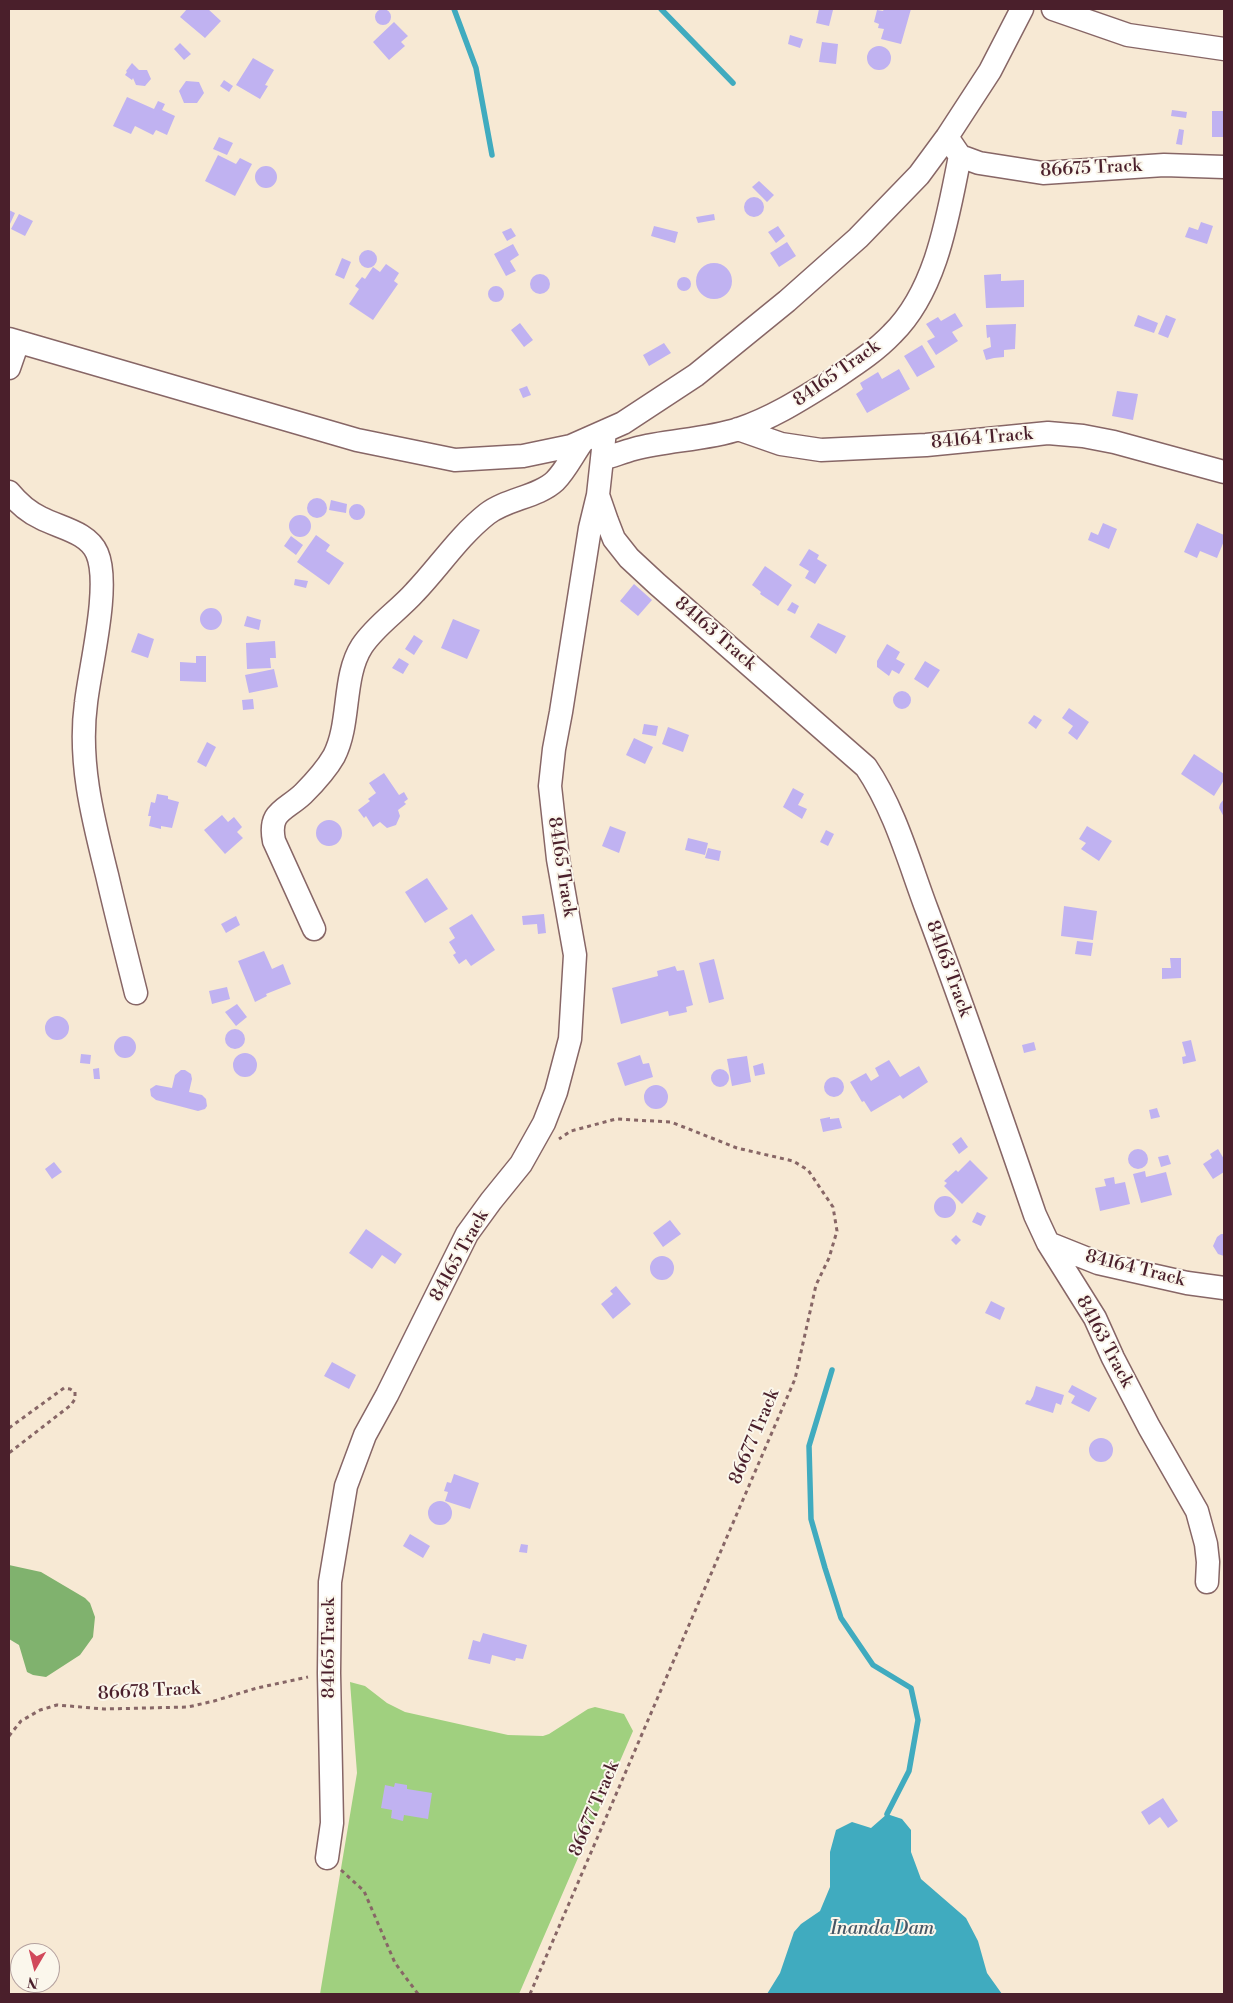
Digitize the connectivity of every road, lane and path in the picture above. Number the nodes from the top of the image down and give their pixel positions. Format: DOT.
graph roads {
  1 [pos="1022,9"];
  2 [pos="1054,9"];
  3 [pos="1224,49"];
  4 [pos="947,137"];
  5 [pos="960,156"];
  6 [pos="1224,167"];
  7 [pos="14,340"];
  8 [pos="9,368"];
  9 [pos="738,429"];
  10 [pos="605,431"];
  11 [pos="583,440"];
  12 [pos="602,460"];
  13 [pos="1224,472"];
  14 [pos="9,492"];
  15 [pos="598,495"];
  16 [pos="314,929"];
  17 [pos="136,993"];
  18 [pos="554,1142"];
  19 [pos="1048,1243"];
  20 [pos="1224,1288"];
  21 [pos="9,1428"];
  22 [pos="9,1453"];
  23 [pos="1207,1582"];
  24 [pos="329,1673"];
  25 [pos="9,1736"];
  26 [pos="327,1858"];
  27 [pos="418,1994"];
  28 [pos="530,1994"];
  1 -- 4 [label="street"];
  2 -- 3 [label="street"];
  4 -- 5 [label="street"];
  4 -- 10 [label="street"];
  5 -- 6 [label="street, 86675 Track"];
  5 -- 9 [label="street, 84165 Track"];
  7 -- 8 [label="street"];
  7 -- 11 [label="street"];
  9 -- 12 [label="street, 84165 Track"];
  9 -- 13 [label="street, 84164 Track"];
  10 -- 11 [label="street"];
  10 -- 12 [label="street, 84163 Track"];
  11 -- 16 [label="street"];
  12 -- 15 [label="street, 84163 Track"];
  14 -- 17 [label="street"];
  15 -- 19 [label="street, 84163 Track"];
  15 -- 24 [label="street, 84165 Track"];
  18 -- 28 [label="path, 86677 Track"];
  19 -- 20 [label="street, 84164 Track"];
  19 -- 23 [label="street, 84163 Track"];
  21 -- 22 [label="path"];
  24 -- 25 [label="path, 86678 Track"];
  24 -- 26 [label="street, 84165 Track"];
  26 -- 27 [label="path"];
}
